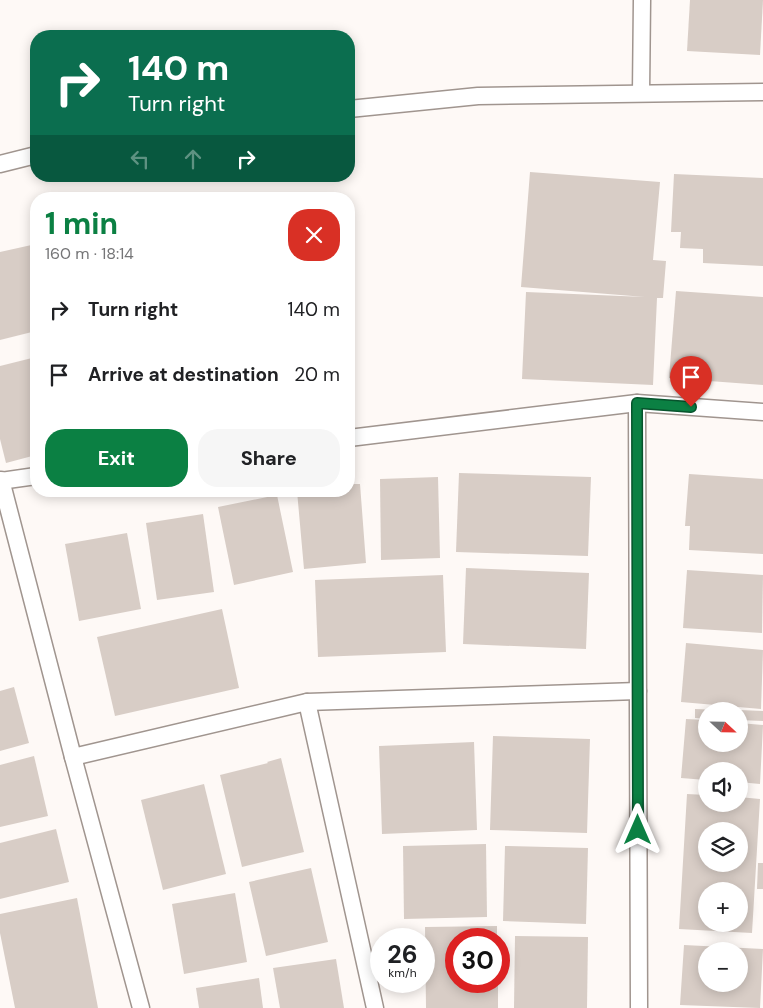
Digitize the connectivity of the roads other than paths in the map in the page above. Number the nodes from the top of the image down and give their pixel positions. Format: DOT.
graph roads {
  1 [pos="642,0"];
  2 [pos="763,92"];
  3 [pos="641,93"];
  4 [pos="355,108"];
  5 [pos="30,156"];
  6 [pos="0,164"];
  7 [pos="637,403"];
  8 [pos="763,412"];
  9 [pos="355,437"];
  10 [pos="30,477"];
  11 [pos="1,481"];
  12 [pos="638,691"];
  13 [pos="308,702"];
  14 [pos="73,758"];
  15 [pos="141,1008"];
  16 [pos="375,1008"];
  17 [pos="639,1008"];
  1 -- 3 [label="street"];
  2 -- 3 [label="street"];
  3 -- 4 [label="street"];
  5 -- 6 [label="street"];
  7 -- 8 [label="street"];
  7 -- 9 [label="street"];
  7 -- 12 [label="street"];
  10 -- 11 [label="street"];
  11 -- 14 [label="street"];
  12 -- 13 [label="street"];
  12 -- 17 [label="street"];
  13 -- 14 [label="street"];
  13 -- 16 [label="street"];
  14 -- 15 [label="street"];
}
